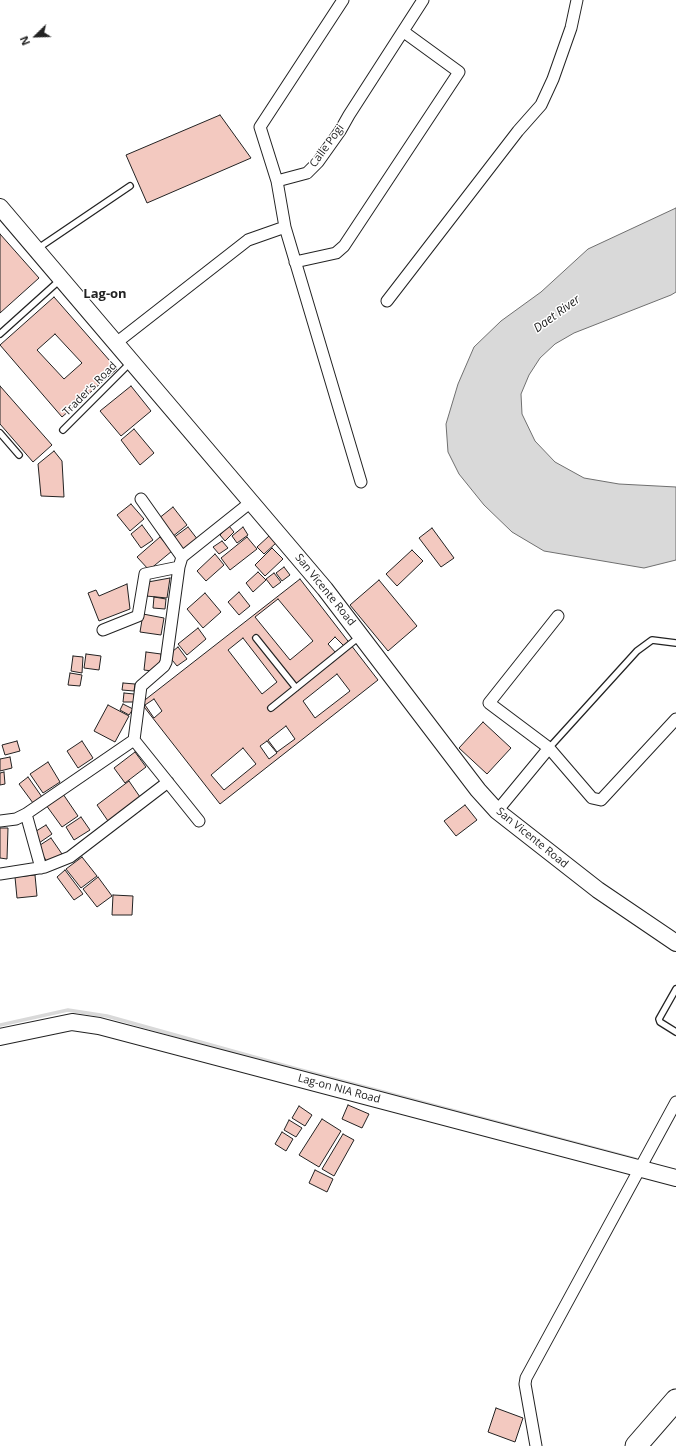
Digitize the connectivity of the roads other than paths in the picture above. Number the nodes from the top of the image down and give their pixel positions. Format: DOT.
graph roads {
  1 [pos="343,0"];
  2 [pos="423,0"];
  3 [pos="577,0"];
  4 [pos="404,32"];
  5 [pos="277,181"];
  6 [pos="130,186"];
  7 [pos="0,206"];
  8 [pos="285,227"];
  9 [pos="36,249"];
  10 [pos="295,262"];
  11 [pos="61,279"];
  12 [pos="387,301"];
  13 [pos="0,334"];
  14 [pos="116,343"];
  15 [pos="131,362"];
  16 [pos="63,430"];
  17 [pos="0,433"];
  18 [pos="19,455"];
  19 [pos="361,482"];
  20 [pos="142,499"];
  21 [pos="251,502"];
  22 [pos="181,562"];
  23 [pos="558,616"];
  24 [pos="103,630"];
  25 [pos="361,635"];
  26 [pos="256,638"];
  27 [pos="676,643"];
  28 [pos="296,688"];
  29 [pos="271,708"];
  30 [pos="674,726"];
  31 [pos="134,740"];
  32 [pos="549,748"];
  33 [pos="168,782"];
  34 [pos="497,811"];
  35 [pos="26,814"];
  36 [pos="0,821"];
  37 [pos="199,821"];
  38 [pos="41,868"];
  39 [pos="0,874"];
  40 [pos="676,943"];
  41 [pos="676,989"];
  42 [pos="676,1032"];
  43 [pos="0,1037"];
  44 [pos="676,1102"];
  45 [pos="640,1169"];
  46 [pos="676,1178"];
  47 [pos="676,1400"];
  48 [pos="536,1446"];
  49 [pos="636,1446"];
  1 -- 5 [label="street"];
  2 -- 4 [label="street, Calle Pogi"];
  3 -- 12 [label="street"];
  4 -- 5 [label="street, Calle Pogi"];
  4 -- 10 [label="street"];
  5 -- 8 [label="street"];
  6 -- 9 [label="lane"];
  7 -- 9 [label="main road, San Vicente Road"];
  8 -- 10 [label="street"];
  8 -- 14 [label="street"];
  9 -- 11 [label="main road, San Vicente Road"];
  10 -- 19 [label="street"];
  11 -- 13 [label="lane"];
  11 -- 14 [label="main road, San Vicente Road"];
  14 -- 15 [label="main road, San Vicente Road"];
  15 -- 16 [label="lane, Trader's Road"];
  15 -- 21 [label="main road, San Vicente Road"];
  17 -- 18 [label="lane"];
  20 -- 22 [label="street"];
  21 -- 22 [label="street"];
  21 -- 25 [label="main road, San Vicente Road"];
  22 -- 24 [label="street"];
  22 -- 31 [label="street"];
  23 -- 32 [label="street"];
  25 -- 28 [label="lane"];
  25 -- 34 [label="main road, San Vicente Road"];
  26 -- 28 [label="lane"];
  27 -- 32 [label="lane"];
  28 -- 29 [label="lane"];
  30 -- 32 [label="street"];
  31 -- 33 [label="street"];
  31 -- 35 [label="street"];
  32 -- 34 [label="street"];
  33 -- 37 [label="street"];
  33 -- 38 [label="street"];
  34 -- 40 [label="main road, San Vicente Road"];
  35 -- 36 [label="street"];
  35 -- 38 [label="street"];
  38 -- 39 [label="street"];
  41 -- 42 [label="lane"];
  43 -- 45 [label="main road, Lag-on NIA Road"];
  44 -- 45 [label="street"];
  45 -- 46 [label="main road, Lag-on NIA Road"];
  45 -- 48 [label="street"];
  47 -- 49 [label="highway"];
}
